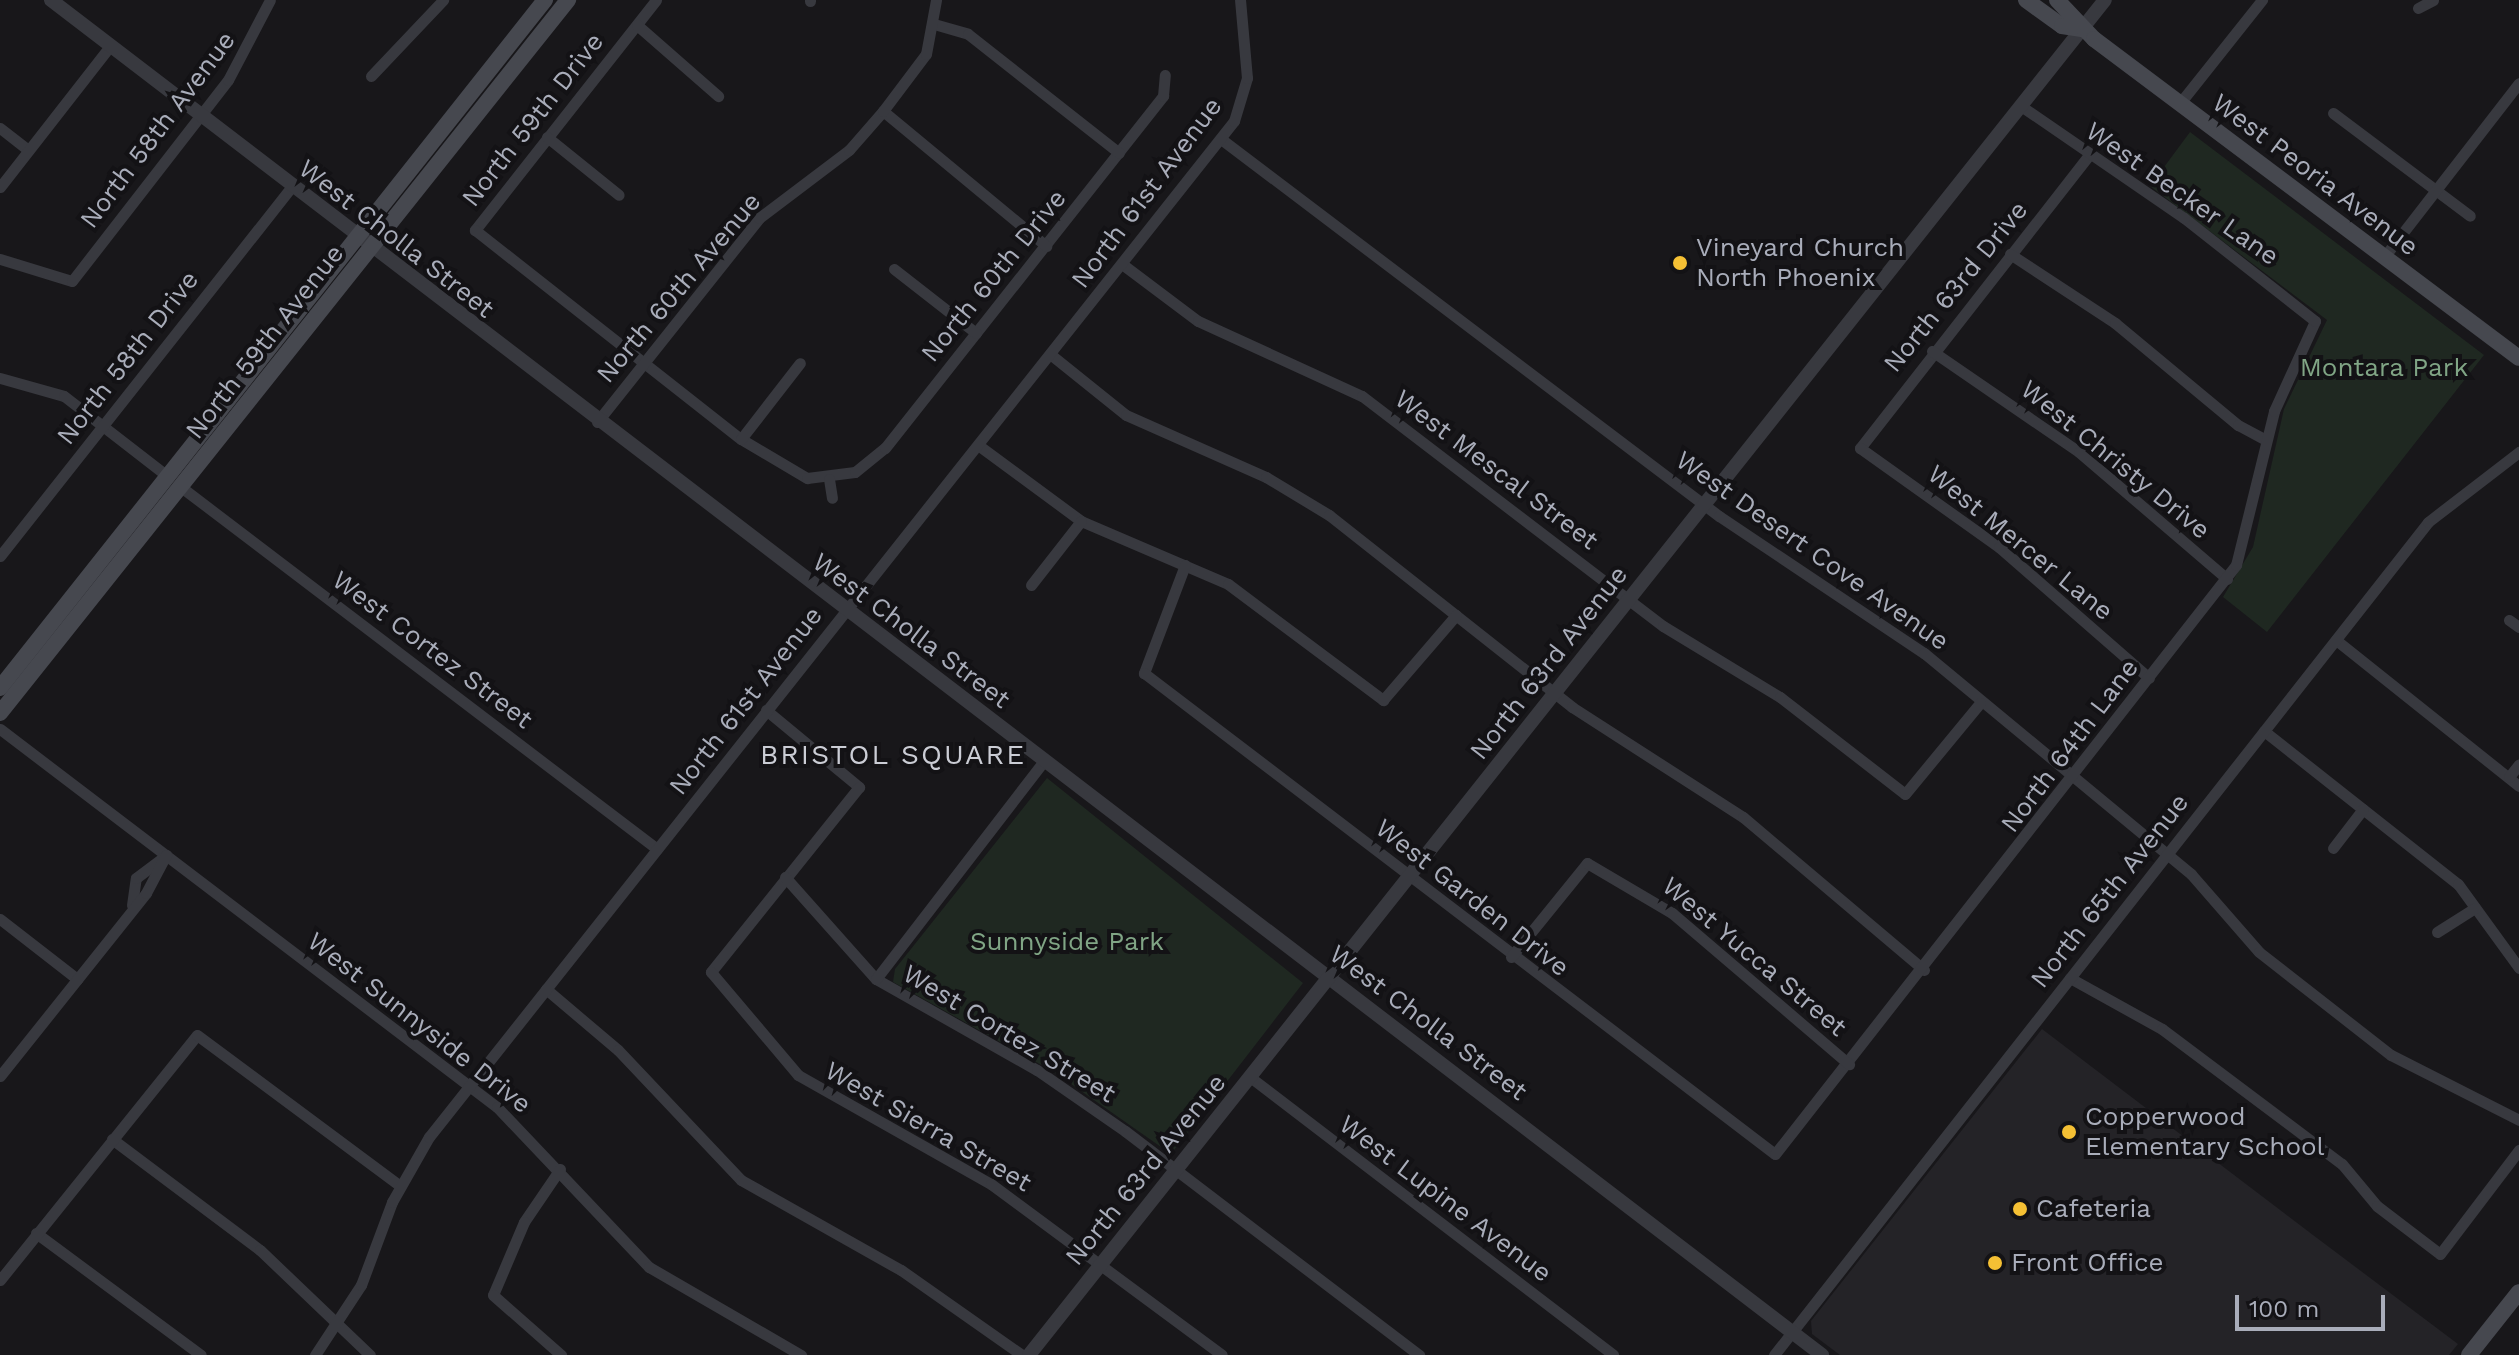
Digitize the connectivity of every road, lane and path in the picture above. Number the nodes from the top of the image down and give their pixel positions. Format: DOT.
graph roads {
  1 [pos="51,0"];
  2 [pos="270,0"];
  3 [pos="545,0"];
  4 [pos="568,0"];
  5 [pos="656,0"];
  6 [pos="936,0"];
  7 [pos="1240,0"];
  8 [pos="2026,0"];
  9 [pos="2057,0"];
  10 [pos="2105,0"];
  11 [pos="2262,0"];
  12 [pos="2433,0"];
  13 [pos="441,1"];
  14 [pos="2418,8"];
  15 [pos="934,24"];
  16 [pos="637,25"];
  17 [pos="2082,29"];
  18 [pos="110,46"];
  19 [pos="1165,75"];
  20 [pos="371,76"];
  21 [pos="2518,87"];
  22 [pos="718,96"];
  23 [pos="2180,103"];
  24 [pos="2021,106"];
  25 [pos="883,111"];
  26 [pos="2333,113"];
  27 [pos="201,117"];
  28 [pos="0,128"];
  29 [pos="547,137"];
  30 [pos="1221,139"];
  31 [pos="28,150"];
  32 [pos="1119,153"];
  33 [pos="2089,155"];
  34 [pos="0,187"];
  35 [pos="291,188"];
  36 [pos="2435,189"];
  37 [pos="619,195"];
  38 [pos="2470,216"];
  39 [pos="355,239"];
  40 [pos="1046,246"];
  41 [pos="369,250"];
  42 [pos="2010,254"];
  43 [pos="2384,257"];
  44 [pos="0,259"];
  45 [pos="1122,264"];
  46 [pos="894,269"];
  47 [pos="2315,321"];
  48 [pos="976,333"];
  49 [pos="1932,351"];
  50 [pos="1050,354"];
  51 [pos="2519,358"];
  52 [pos="800,363"];
  53 [pos="643,364"];
  54 [pos="0,378"];
  55 [pos="597,422"];
  56 [pos="103,426"];
  57 [pos="741,439"];
  58 [pos="2266,440"];
  59 [pos="978,445"];
  60 [pos="1860,448"];
  61 [pos="2487,456"];
  62 [pos="2517,459"];
  63 [pos="2496,469"];
  64 [pos="167,476"];
  65 [pos="829,479"];
  66 [pos="181,487"];
  67 [pos="832,498"];
  68 [pos="1704,505"];
  69 [pos="1081,521"];
  70 [pos="0,556"];
  71 [pos="1185,565"];
  72 [pos="2227,579"];
  73 [pos="1031,585"];
  74 [pos="1629,600"];
  75 [pos="845,611"];
  76 [pos="1456,615"];
  77 [pos="2336,640"];
  78 [pos="2149,678"];
  79 [pos="0,688"];
  80 [pos="1555,694"];
  81 [pos="1980,703"];
  82 [pos="766,710"];
  83 [pos="0,713"];
  84 [pos="0,729"];
  85 [pos="2264,731"];
  86 [pos="1043,762"];
  87 [pos="2519,764"];
  88 [pos="2509,777"];
  89 [pos="2072,780"];
  90 [pos="2519,786"];
  91 [pos="2363,809"];
  92 [pos="2333,848"];
  93 [pos="657,849"];
  94 [pos="2167,854"];
  95 [pos="166,855"];
  96 [pos="785,877"];
  97 [pos="1408,878"];
  98 [pos="2475,908"];
  99 [pos="0,919"];
  100 [pos="2437,932"];
  101 [pos="1511,957"];
  102 [pos="2519,968"];
  103 [pos="1924,970"];
  104 [pos="1329,977"];
  105 [pos="2070,978"];
  106 [pos="77,979"];
  107 [pos="876,979"];
  108 [pos="546,989"];
  109 [pos="1849,1064"];
  110 [pos="0,1076"];
  111 [pos="1250,1077"];
  112 [pos="469,1085"];
  113 [pos="2519,1120"];
  114 [pos="112,1139"];
  115 [pos="2519,1150"];
  116 [pos="1775,1154"];
  117 [pos="560,1169"];
  118 [pos="1176,1170"];
  119 [pos="400,1186"];
  120 [pos="36,1233"];
  121 [pos="1102,1263"];
  122 [pos="0,1280"];
  123 [pos="2519,1292"];
  124 [pos="338,1323"];
  125 [pos="1791,1331"];
  126 [pos="201,1355"];
  127 [pos="315,1355"];
  128 [pos="370,1355"];
  129 [pos="561,1355"];
  130 [pos="801,1355"];
  131 [pos="1022,1355"];
  132 [pos="1029,1355"];
  133 [pos="1222,1355"];
  134 [pos="1419,1355"];
  135 [pos="1613,1355"];
  136 [pos="1774,1355"];
  137 [pos="1822,1355"];
  138 [pos="2469,1355"];
  1 -- 18 [label="street, West Cholla Street"];
  2 -- 27 [label="street, North 58th Avenue"];
  3 -- 39 [label="main road, North 59th Avenue"];
  4 -- 41 [label="main road, North 59th Avenue"];
  5 -- 16 [label="street, North 59th Drive"];
  6 -- 15 [label="street, North 60th Avenue"];
  7 -- 30 [label="street, North 61st Avenue"];
  8 -- 17 [label="main road, West Peoria Avenue"];
  9 -- 17 [label="main road, West Peoria Avenue"];
  10 -- 17 [label="street, North 63rd Avenue"];
  11 -- 23 [label="street"];
  12 -- 14 [label="street"];
  13 -- 20 [label="street"];
  15 -- 25 [label="street, North 60th Avenue"];
  15 -- 32 [label="street"];
  16 -- 22 [label="street"];
  16 -- 29 [label="street, North 59th Drive"];
  17 -- 23 [label="main road, West Peoria Avenue"];
  17 -- 24 [label="street, North 63rd Avenue"];
  18 -- 27 [label="street, West Cholla Street"];
  18 -- 31 [label="street"];
  19 -- 32 [label="street, North 60th Drive"];
  21 -- 36 [label="street"];
  23 -- 43 [label="main road, West Peoria Avenue"];
  24 -- 33 [label="street, West Becker Lane"];
  24 -- 68 [label="street, North 63rd Avenue"];
  25 -- 40 [label="street"];
  25 -- 53 [label="street, North 60th Avenue"];
  26 -- 36 [label="street"];
  27 -- 35 [label="street, West Cholla Street"];
  27 -- 44 [label="street, North 58th Avenue"];
  28 -- 31 [label="street"];
  29 -- 37 [label="street"];
  29 -- 53 [label="street, North 59th Drive"];
  30 -- 45 [label="street, North 61st Avenue"];
  30 -- 68 [label="street, West Desert Cove Avenue"];
  31 -- 34 [label="street"];
  32 -- 40 [label="street, North 60th Drive"];
  33 -- 42 [label="street, North 63rd Drive"];
  33 -- 47 [label="street, West Becker Lane"];
  35 -- 39 [label="street, West Cholla Street"];
  35 -- 56 [label="street, North 58th Drive"];
  36 -- 38 [label="street"];
  36 -- 43 [label="street"];
  39 -- 41 [label="street, West Cholla Street"];
  39 -- 64 [label="main road, North 59th Avenue"];
  40 -- 48 [label="street, North 60th Drive"];
  41 -- 55 [label="street, West Cholla Street"];
  41 -- 66 [label="main road, North 59th Avenue"];
  42 -- 49 [label="street, North 63rd Drive"];
  42 -- 58 [label="street"];
  43 -- 51 [label="main road, West Peoria Avenue"];
  45 -- 50 [label="street, North 61st Avenue"];
  45 -- 74 [label="street, West Mescal Street"];
  46 -- 48 [label="street"];
  47 -- 58 [label="street, North 64th Lane"];
  48 -- 65 [label="street, North 60th Drive"];
  49 -- 60 [label="street, North 63rd Drive"];
  49 -- 72 [label="street, West Christy Drive"];
  50 -- 59 [label="street, North 61st Avenue"];
  50 -- 76 [label="street"];
  52 -- 57 [label="street"];
  53 -- 55 [label="street, North 60th Avenue"];
  53 -- 57 [label="street"];
  54 -- 56 [label="street"];
  55 -- 75 [label="street, West Cholla Street"];
  56 -- 64 [label="street"];
  56 -- 70 [label="street, North 58th Drive"];
  57 -- 65 [label="street"];
  58 -- 72 [label="street, North 64th Lane"];
  59 -- 69 [label="street"];
  59 -- 75 [label="street, North 61st Avenue"];
  60 -- 78 [label="street, West Mercer Lane"];
  61 -- 63 [label="street"];
  62 -- 63 [label="street, North 65th Avenue"];
  63 -- 77 [label="street, North 65th Avenue"];
  64 -- 79 [label="main road, North 59th Avenue"];
  65 -- 67 [label="street"];
  66 -- 83 [label="main road, North 59th Avenue"];
  66 -- 93 [label="street, West Cortez Street"];
  68 -- 74 [label="street, North 63rd Avenue"];
  68 -- 81 [label="street, West Desert Cove Avenue"];
  69 -- 71 [label="street"];
  69 -- 73 [label="street"];
  71 -- 76 [label="street"];
  71 -- 97 [label="street, West Garden Drive"];
  72 -- 78 [label="street, North 64th Lane"];
  74 -- 80 [label="street, North 63rd Avenue"];
  74 -- 81 [label="street, West Mescal Street"];
  75 -- 82 [label="street, North 61st Avenue"];
  75 -- 86 [label="street, West Cholla Street"];
  76 -- 80 [label="street"];
  77 -- 85 [label="street, North 65th Avenue"];
  77 -- 88 [label="street"];
  78 -- 89 [label="street, North 64th Lane"];
  80 -- 97 [label="street, North 63rd Avenue"];
  80 -- 103 [label="street"];
  81 -- 89 [label="street, West Desert Cove Avenue"];
  82 -- 93 [label="street, North 61st Avenue"];
  82 -- 96 [label="street"];
  84 -- 95 [label="street, West Sunnyside Drive"];
  85 -- 91 [label="street"];
  85 -- 94 [label="street, North 65th Avenue"];
  86 -- 104 [label="street, West Cholla Street"];
  86 -- 107 [label="street"];
  87 -- 88 [label="street"];
  88 -- 90 [label="street"];
  89 -- 94 [label="street, West Desert Cove Avenue"];
  89 -- 103 [label="street, North 64th Lane"];
  91 -- 92 [label="street"];
  91 -- 98 [label="street"];
  93 -- 108 [label="street, North 61st Avenue"];
  94 -- 105 [label="street, North 65th Avenue"];
  94 -- 113 [label="street, West Desert Cove Avenue"];
  95 -- 106 [label="street"];
  95 -- 112 [label="street, West Sunnyside Drive"];
  96 -- 107 [label="street, West Cortez Street"];
  96 -- 121 [label="street, West Sierra Street"];
  97 -- 101 [label="street, West Garden Drive"];
  97 -- 104 [label="street, North 63rd Avenue"];
  98 -- 100 [label="street"];
  98 -- 102 [label="street"];
  99 -- 106 [label="street"];
  101 -- 109 [label="street, West Yucca Street"];
  101 -- 116 [label="street, West Garden Drive"];
  103 -- 109 [label="street, North 64th Lane"];
  104 -- 111 [label="street, North 63rd Avenue"];
  104 -- 125 [label="street, West Cholla Street"];
  105 -- 115 [label="street"];
  105 -- 125 [label="street, North 65th Avenue"];
  106 -- 110 [label="street"];
  107 -- 118 [label="street, West Cortez Street"];
  108 -- 112 [label="street, North 61st Avenue"];
  108 -- 131 [label="street"];
  109 -- 116 [label="street, North 64th Lane"];
  111 -- 118 [label="street, North 63rd Avenue"];
  111 -- 135 [label="street, West Lupine Avenue"];
  112 -- 117 [label="street, West Sunnyside Drive"];
  112 -- 119 [label="street, North 61st Avenue"];
  114 -- 119 [label="street"];
  114 -- 120 [label="street"];
  114 -- 124 [label="street"];
  117 -- 129 [label="street"];
  117 -- 130 [label="street, West Sunnyside Drive"];
  118 -- 121 [label="street, North 63rd Avenue"];
  118 -- 134 [label="street, West Cortez Street"];
  119 -- 124 [label="street, North 61st Avenue"];
  120 -- 122 [label="street"];
  120 -- 126 [label="street"];
  121 -- 132 [label="street, North 63rd Avenue"];
  121 -- 133 [label="street, West Sierra Street"];
  123 -- 138 [label="main road"];
  124 -- 127 [label="street, North 61st Avenue"];
  124 -- 128 [label="street"];
  125 -- 136 [label="street, North 65th Avenue"];
  125 -- 137 [label="street, West Cholla Street"];
}
